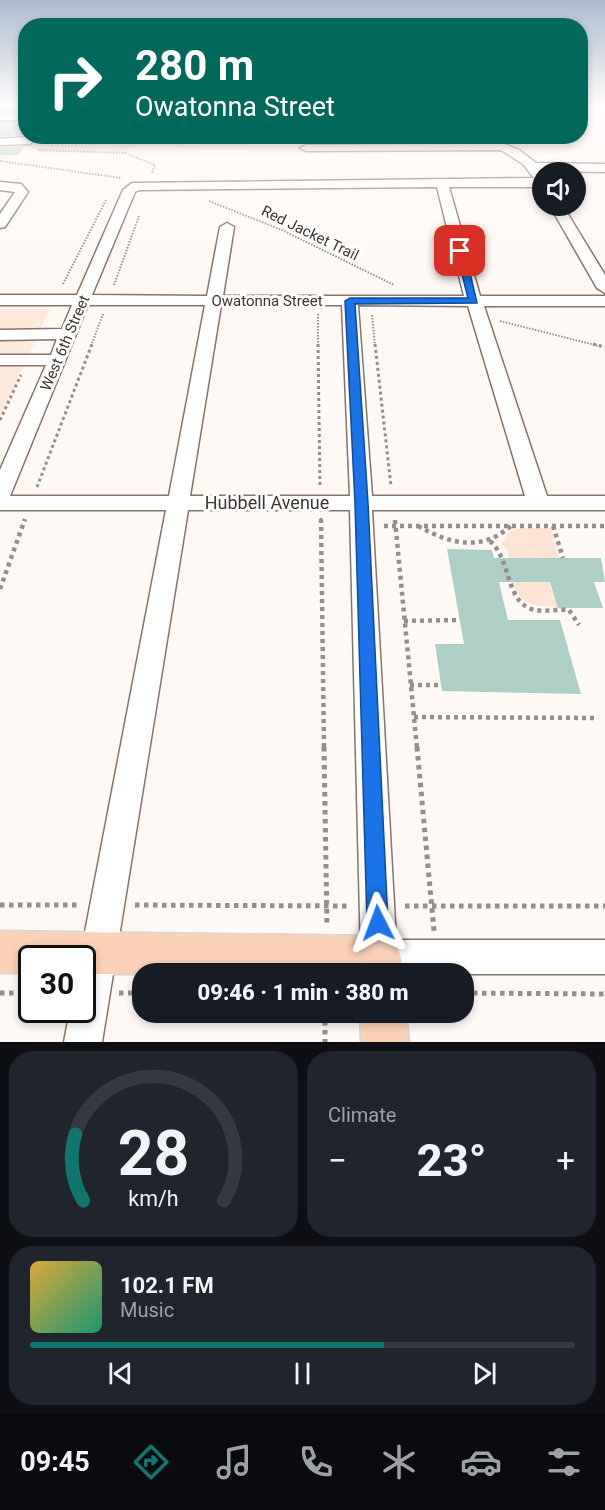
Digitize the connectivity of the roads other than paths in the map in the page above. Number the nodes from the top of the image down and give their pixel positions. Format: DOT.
graph roads {
  1 [pos="514,154"];
  2 [pos="532,165"];
  3 [pos="586,168"];
  4 [pos="605,168"];
  5 [pos="442,183"];
  6 [pos="532,183"];
  7 [pos="0,186"];
  8 [pos="562,216"];
  9 [pos="0,224"];
  10 [pos="227,227"];
  11 [pos="605,288"];
  12 [pos="0,300"];
  13 [pos="83,300"];
  14 [pos="213,301"];
  15 [pos="605,301"];
  16 [pos="350,306"];
  17 [pos="477,308"];
  18 [pos="68,334"];
  19 [pos="0,335"];
  20 [pos="0,360"];
  21 [pos="58,360"];
  22 [pos="0,495"];
  23 [pos="0,503"];
  24 [pos="178,503"];
  25 [pos="361,503"];
  26 [pos="538,503"];
  27 [pos="605,504"];
  28 [pos="0,952"];
  29 [pos="100,954"];
  30 [pos="605,957"];
  31 [pos="366,963"];
  32 [pos="380,963"];
  33 [pos="394,963"];
  34 [pos="384,1023"];
  35 [pos="83,1042"];
  36 [pos="385,1042"];
  1 -- 2 [label="street"];
  3 -- 4 [label="street"];
  5 -- 6 [label="street"];
  5 -- 13 [label="street, West 6th Street"];
  5 -- 17 [label="street"];
  7 -- 9 [label="street"];
  8 -- 11 [label="street"];
  10 -- 14 [label="street"];
  12 -- 13 [label="street, Owatonna Street"];
  13 -- 14 [label="street, Owatonna Street"];
  13 -- 18 [label="street, West 6th Street"];
  14 -- 16 [label="street, Owatonna Street"];
  14 -- 24 [label="street"];
  15 -- 17 [label="street, Owatonna Street"];
  16 -- 17 [label="street, Owatonna Street"];
  16 -- 25 [label="street"];
  17 -- 26 [label="street"];
  18 -- 19 [label="street"];
  18 -- 21 [label="street, West 6th Street"];
  20 -- 21 [label="street"];
  21 -- 22 [label="street, West 6th Street"];
  23 -- 24 [label="street, Hubbell Avenue"];
  24 -- 25 [label="street, Hubbell Avenue"];
  24 -- 29 [label="street"];
  25 -- 26 [label="street, Hubbell Avenue"];
  25 -- 32 [label="street"];
  26 -- 27 [label="street, Hubbell Avenue"];
  28 -- 29 [label="main road"];
  29 -- 31 [label="main road"];
  29 -- 35 [label="street"];
  30 -- 33 [label="street"];
  34 -- 36 [label="main road"];
}
